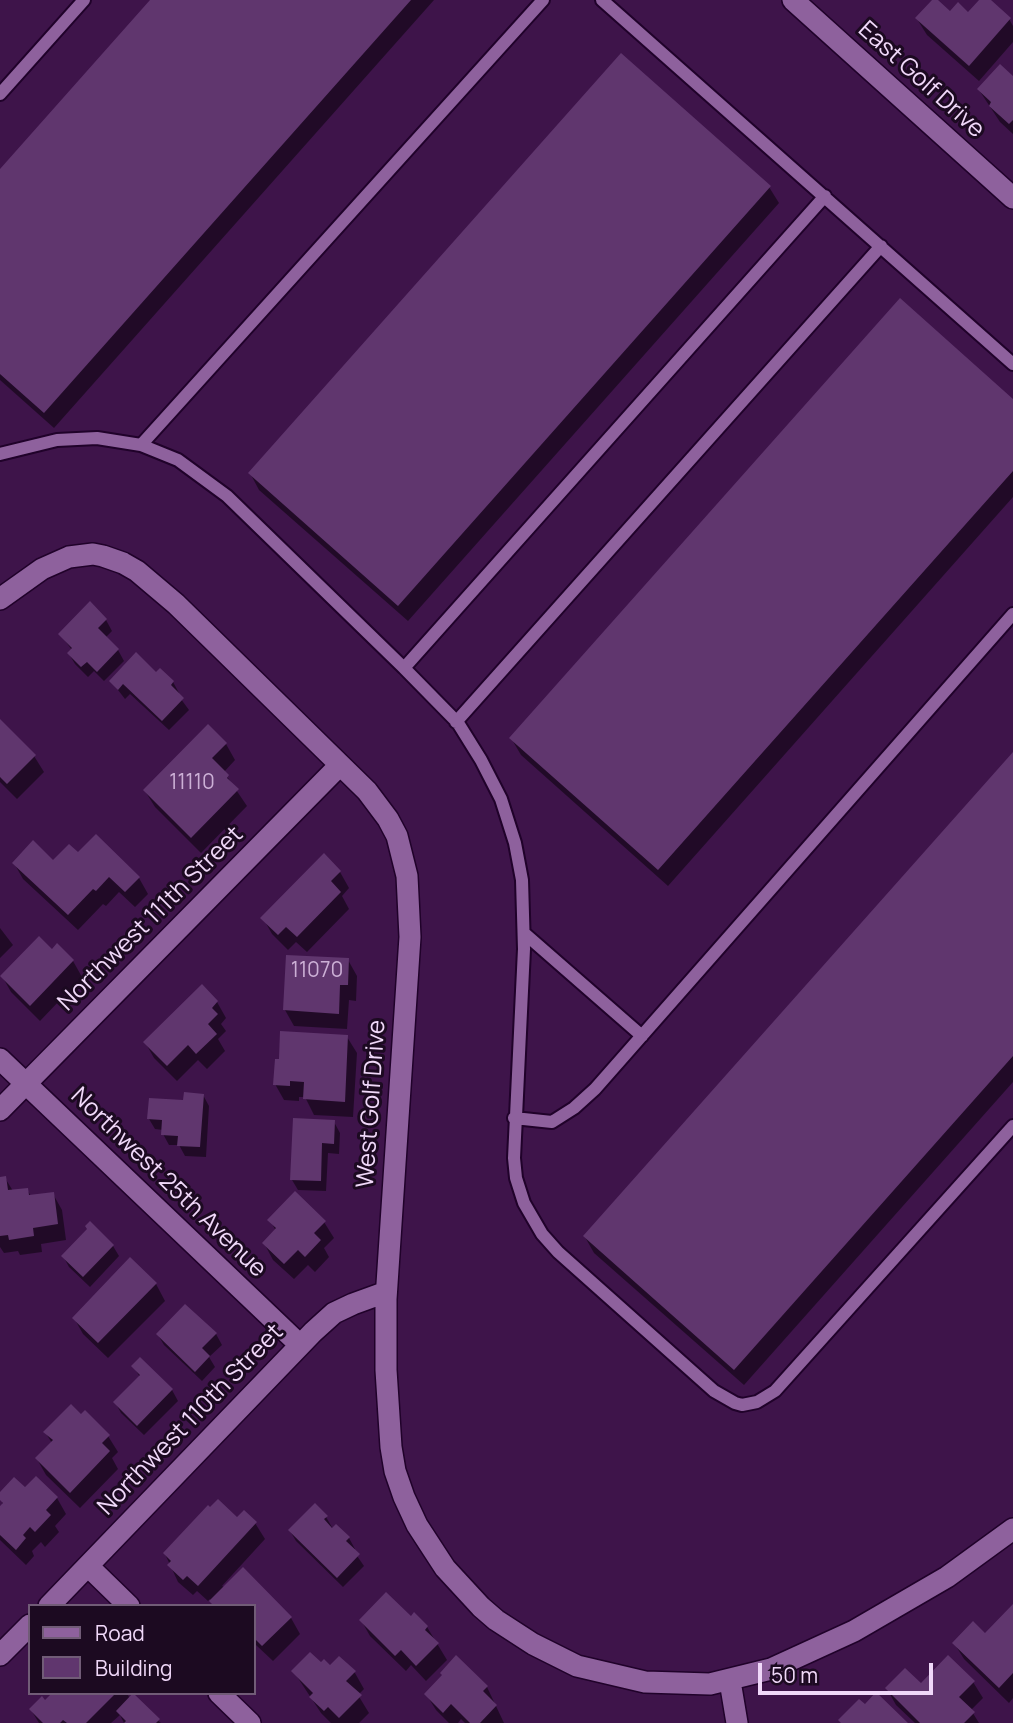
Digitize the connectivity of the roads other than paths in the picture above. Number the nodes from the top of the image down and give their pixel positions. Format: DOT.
graph roads {
  1 [pos="84,0"];
  2 [pos="543,0"];
  3 [pos="602,0"];
  4 [pos="793,0"];
  5 [pos="0,94"];
  6 [pos="825,196"];
  7 [pos="1013,198"];
  8 [pos="881,246"];
  9 [pos="1013,364"];
  10 [pos="141,445"];
  11 [pos="0,454"];
  12 [pos="0,599"];
  13 [pos="1013,614"];
  14 [pos="404,668"];
  15 [pos="456,722"];
  16 [pos="340,765"];
  17 [pos="524,933"];
  18 [pos="642,1036"];
  19 [pos="0,1059"];
  20 [pos="26,1084"];
  21 [pos="0,1110"];
  22 [pos="514,1118"];
  23 [pos="1013,1126"];
  24 [pos="386,1292"];
  25 [pos="300,1345"];
  26 [pos="1013,1529"];
  27 [pos="88,1566"];
  28 [pos="51,1604"];
  29 [pos="127,1604"];
  30 [pos="28,1627"];
  31 [pos="0,1655"];
  32 [pos="730,1681"];
  33 [pos="221,1695"];
  34 [pos="250,1723"];
  35 [pos="737,1723"];
  1 -- 5 [label="lane"];
  2 -- 10 [label="lane"];
  3 -- 6 [label="lane"];
  4 -- 7 [label="street, East Golf Drive"];
  6 -- 8 [label="lane"];
  6 -- 14 [label="lane"];
  8 -- 9 [label="lane"];
  8 -- 15 [label="lane"];
  10 -- 11 [label="lane"];
  10 -- 14 [label="lane"];
  12 -- 16 [label="street, West Golf Drive"];
  13 -- 18 [label="lane"];
  14 -- 15 [label="lane"];
  15 -- 17 [label="lane"];
  16 -- 20 [label="street, Northwest 111th Street"];
  16 -- 24 [label="street, West Golf Drive"];
  17 -- 18 [label="lane"];
  17 -- 22 [label="lane"];
  18 -- 22 [label="lane"];
  19 -- 20 [label="street, Northwest 25th Avenue"];
  20 -- 21 [label="street, Northwest 111th Street"];
  20 -- 25 [label="street, Northwest 25th Avenue"];
  22 -- 23 [label="lane"];
  24 -- 25 [label="street, Northwest 110th Street"];
  24 -- 32 [label="street, West Golf Drive"];
  25 -- 27 [label="street, Northwest 110th Street"];
  26 -- 32 [label="street, West Golf Drive"];
  27 -- 28 [label="street, Northwest 110th Street"];
  27 -- 29 [label="street"];
  30 -- 31 [label="street"];
  32 -- 35 [label="street"];
  33 -- 34 [label="street"];
}
